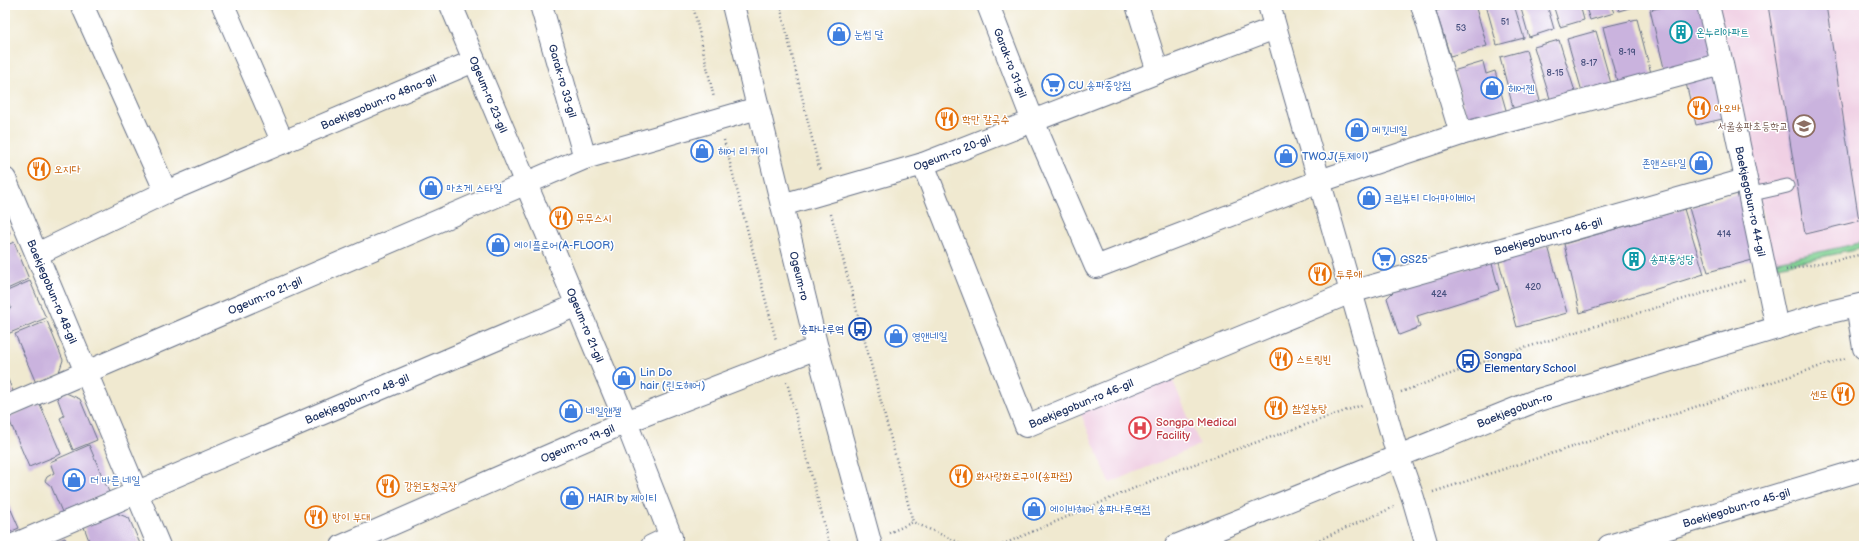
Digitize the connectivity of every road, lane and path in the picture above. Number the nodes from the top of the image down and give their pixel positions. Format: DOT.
graph roads {
  1 [pos="82,5"];
  2 [pos="223,5"];
  3 [pos="451,5"];
  4 [pos="541,5"];
  5 [pos="693,5"];
  6 [pos="733,5"];
  7 [pos="780,5"];
  8 [pos="988,5"];
  9 [pos="1137,5"];
  10 [pos="1269,5"];
  11 [pos="1708,5"];
  12 [pos="1426,6"];
  13 [pos="1275,28"];
  14 [pos="474,62"];
  15 [pos="1722,64"];
  16 [pos="1158,72"];
  17 [pos="758,108"];
  18 [pos="719,120"];
  19 [pos="1033,121"];
  20 [pos="1461,134"];
  21 [pos="283,143"];
  22 [pos="586,158"];
  23 [pos="923,164"];
  24 [pos="5,179"];
  25 [pos="1320,181"];
  26 [pos="526,184"];
  27 [pos="1787,186"];
  28 [pos="1747,188"];
  29 [pos="825,191"];
  30 [pos="166,192"];
  31 [pos="782,205"];
  32 [pos="37,254"];
  33 [pos="1864,254"];
  34 [pos="1765,274"];
  35 [pos="1350,292"];
  36 [pos="577,305"];
  37 [pos="1860,305"];
  38 [pos="1777,328"];
  39 [pos="817,348"];
  40 [pos="1856,352"];
  41 [pos="782,362"];
  42 [pos="88,373"];
  43 [pos="1383,398"];
  44 [pos="5,407"];
  45 [pos="626,422"];
  46 [pos="1398,456"];
  47 [pos="1864,469"];
  48 [pos="137,493"];
  49 [pos="1413,498"];
  50 [pos="951,539"];
  51 [pos="11,546"];
  52 [pos="159,546"];
  53 [pos="342,546"];
  54 [pos="652,546"];
  55 [pos="830,546"];
  56 [pos="871,546"];
  57 [pos="953,546"];
  58 [pos="967,546"];
  59 [pos="999,546"];
  60 [pos="1176,546"];
  61 [pos="1305,546"];
  62 [pos="1427,546"];
  63 [pos="1609,546"];
  1 -- 30 [label="street"];
  2 -- 21 [label="street"];
  3 -- 14 [label="street, Ogeum-ro 23-gil"];
  4 -- 22 [label="street, Garak-ro 33-gil"];
  5 -- 18 [label="path"];
  6 -- 17 [label="street, Ogeum-ro"];
  7 -- 29 [label="path"];
  8 -- 19 [label="street, Garak-ro 31-gil"];
  9 -- 16 [label="street"];
  10 -- 13 [label="street"];
  11 -- 15 [label="street, Baekjegobun-ro 44-gil"];
  12 -- 20 [label="street"];
  13 -- 16 [label="street, Ogeum-ro 20-gil"];
  13 -- 25 [label="street"];
  14 -- 21 [label="street, Baekjegobun-ro 48na-gil"];
  14 -- 26 [label="street, Ogeum-ro 23-gil"];
  15 -- 20 [label="street"];
  15 -- 28 [label="street, Baekjegobun-ro 44-gil"];
  16 -- 19 [label="street, Ogeum-ro 20-gil"];
  17 -- 18 [label="street, Ogeum-ro 21-gil"];
  17 -- 31 [label="street, Ogeum-ro"];
  18 -- 22 [label="street, Ogeum-ro 21-gil"];
  18 -- 41 [label="path"];
  19 -- 23 [label="street, Ogeum-ro 20-gil"];
  19 -- 25 [label="street"];
  20 -- 25 [label="street"];
  21 -- 30 [label="street, Baekjegobun-ro 48na-gil"];
  22 -- 26 [label="street, Ogeum-ro 21-gil"];
  23 -- 29 [label="street, Ogeum-ro 20-gil"];
  23 -- 35 [label="street, Baekjegobun-ro 46-gil"];
  24 -- 32 [label="street, Baekjegobun-ro 48-gil"];
  25 -- 35 [label="street"];
  26 -- 36 [label="street, Ogeum-ro 21-gil"];
  26 -- 42 [label="street, Ogeum-ro 21-gil"];
  27 -- 28 [label="lane"];
  28 -- 34 [label="street, Baekjegobun-ro 44-gil"];
  28 -- 35 [label="street, Baekjegobun-ro 46-gil"];
  29 -- 31 [label="street, Ogeum-ro 20-gil"];
  29 -- 50 [label="path"];
  30 -- 32 [label="street, Baekjegobun-ro 48na-gil"];
  31 -- 39 [label="street, Ogeum-ro"];
  32 -- 42 [label="street, Baekjegobun-ro 48-gil"];
  33 -- 34 [label="path"];
  34 -- 38 [label="street, Baekjegobun-ro 44-gil"];
  34 -- 43 [label="path"];
  35 -- 43 [label="street"];
  36 -- 45 [label="street, Ogeum-ro 21-gil"];
  36 -- 48 [label="street, Baekjegobun-ro 48-gil"];
  37 -- 38 [label="street, Baekjegobun-ro"];
  37 -- 40 [label="street"];
  38 -- 46 [label="street, Baekjegobun-ro"];
  39 -- 41 [label="street, Ogeum-ro 19-gil"];
  39 -- 56 [label="street, Ogeum-ro"];
  40 -- 49 [label="path"];
  41 -- 45 [label="street, Ogeum-ro 19-gil"];
  41 -- 55 [label="path"];
  42 -- 44 [label="street, Ogeum-ro 21-gil"];
  42 -- 48 [label="street, Baekjegobun-ro 48-gil"];
  43 -- 46 [label="street"];
  43 -- 59 [label="path"];
  45 -- 53 [label="street, Ogeum-ro 19-gil"];
  45 -- 54 [label="street"];
  46 -- 49 [label="street"];
  46 -- 60 [label="street, Baekjegobun-ro"];
  47 -- 63 [label="street, Baekjegobun-ro 45-gil"];
  48 -- 51 [label="street, Baekjegobun-ro 48-gil"];
  48 -- 52 [label="street, Baekjegobun-ro 48-gil"];
  49 -- 61 [label="path"];
  49 -- 62 [label="street"];
  50 -- 57 [label="path"];
  50 -- 58 [label="path"];
}
